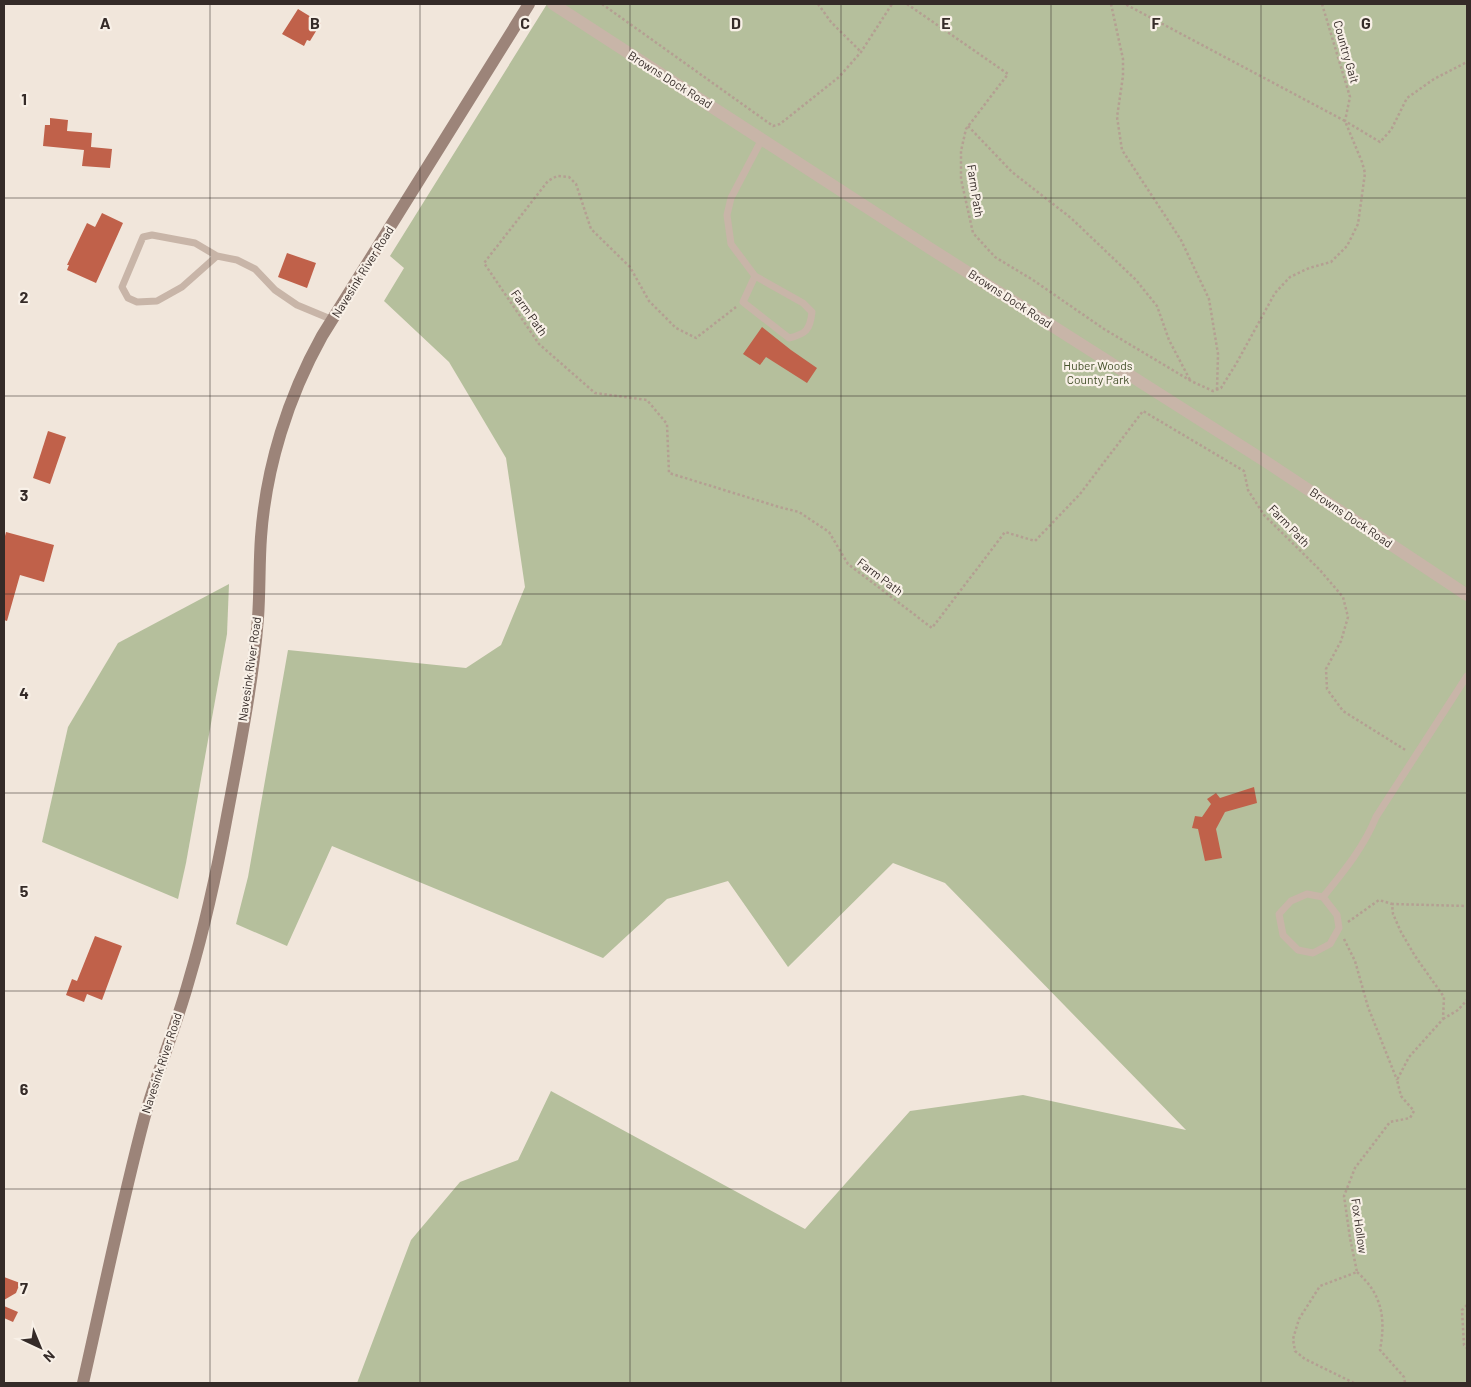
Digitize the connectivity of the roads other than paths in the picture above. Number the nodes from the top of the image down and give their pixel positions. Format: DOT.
graph roads {
  1 [pos="529,4"];
  2 [pos="553,4"];
  3 [pos="762,139"];
  4 [pos="217,256"];
  5 [pos="755,276"];
  6 [pos="333,320"];
  7 [pos="1467,595"];
  8 [pos="1467,676"];
  9 [pos="1323,897"];
  10 [pos="82,1383"];
  1 -- 6 [label="main road, Navesink River Road"];
  2 -- 3 [label="street, Browns Dock Road"];
  3 -- 5 [label="lane"];
  3 -- 7 [label="street, Browns Dock Road"];
  4 -- 4 [label="lane"];
  4 -- 6 [label="lane"];
  5 -- 5 [label="lane"];
  6 -- 10 [label="main road, Navesink River Road"];
  8 -- 9 [label="lane"];
  9 -- 9 [label="lane"];
}
